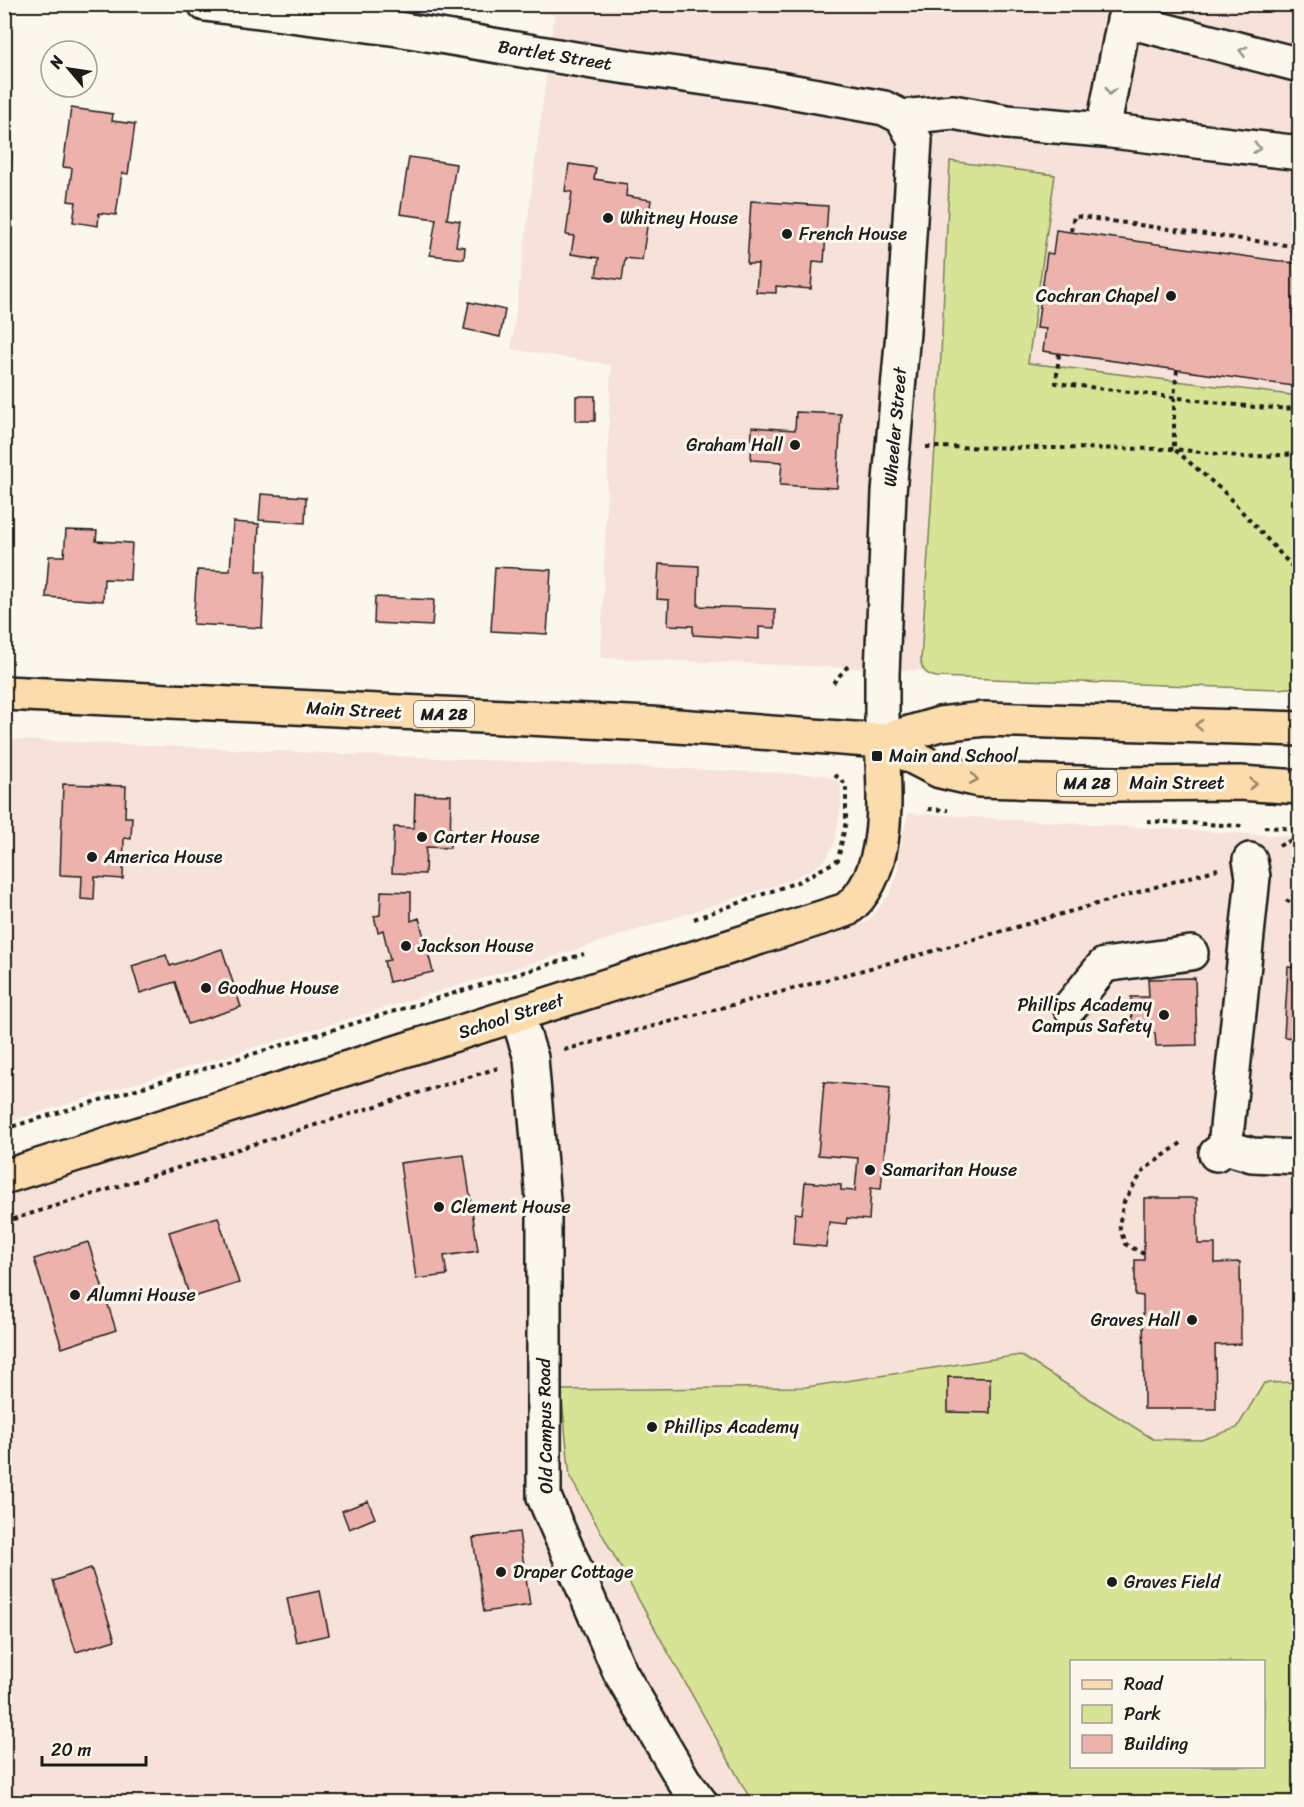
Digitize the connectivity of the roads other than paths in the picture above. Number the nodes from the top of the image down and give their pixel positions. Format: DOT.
graph roads {
  1 [pos="205,4"];
  2 [pos="1124,12"];
  3 [pos="1299,66"];
  4 [pos="902,117"];
  5 [pos="1103,130"];
  6 [pos="1299,153"];
  7 [pos="4,693"];
  8 [pos="1299,729"];
  9 [pos="882,741"];
  10 [pos="1299,787"];
  11 [pos="1250,860"];
  12 [pos="1191,953"];
  13 [pos="1070,1007"];
  14 [pos="517,1014"];
  15 [pos="1299,1156"];
  16 [pos="4,1176"];
  17 [pos="684,1795"];
  1 -- 4 [label="street, Bartlet Street"];
  3 -- 2 [label="street, one-way"];
  2 -- 5 [label="street, one-way"];
  4 -- 5 [label="street"];
  4 -- 9 [label="street, Wheeler Street"];
  5 -- 6 [label="street, one-way"];
  7 -- 9 [label="main road, Main Street / MA 28"];
  8 -- 9 [label="main road, Main Street / MA 28, one-way"];
  9 -- 10 [label="main road, Main Street / MA 28, one-way"];
  9 -- 14 [label="main road, School Street"];
  11 -- 15 [label="street"];
  12 -- 13 [label="street"];
  14 -- 16 [label="main road, School Street"];
  14 -- 17 [label="street, Old Campus Road"];
}
